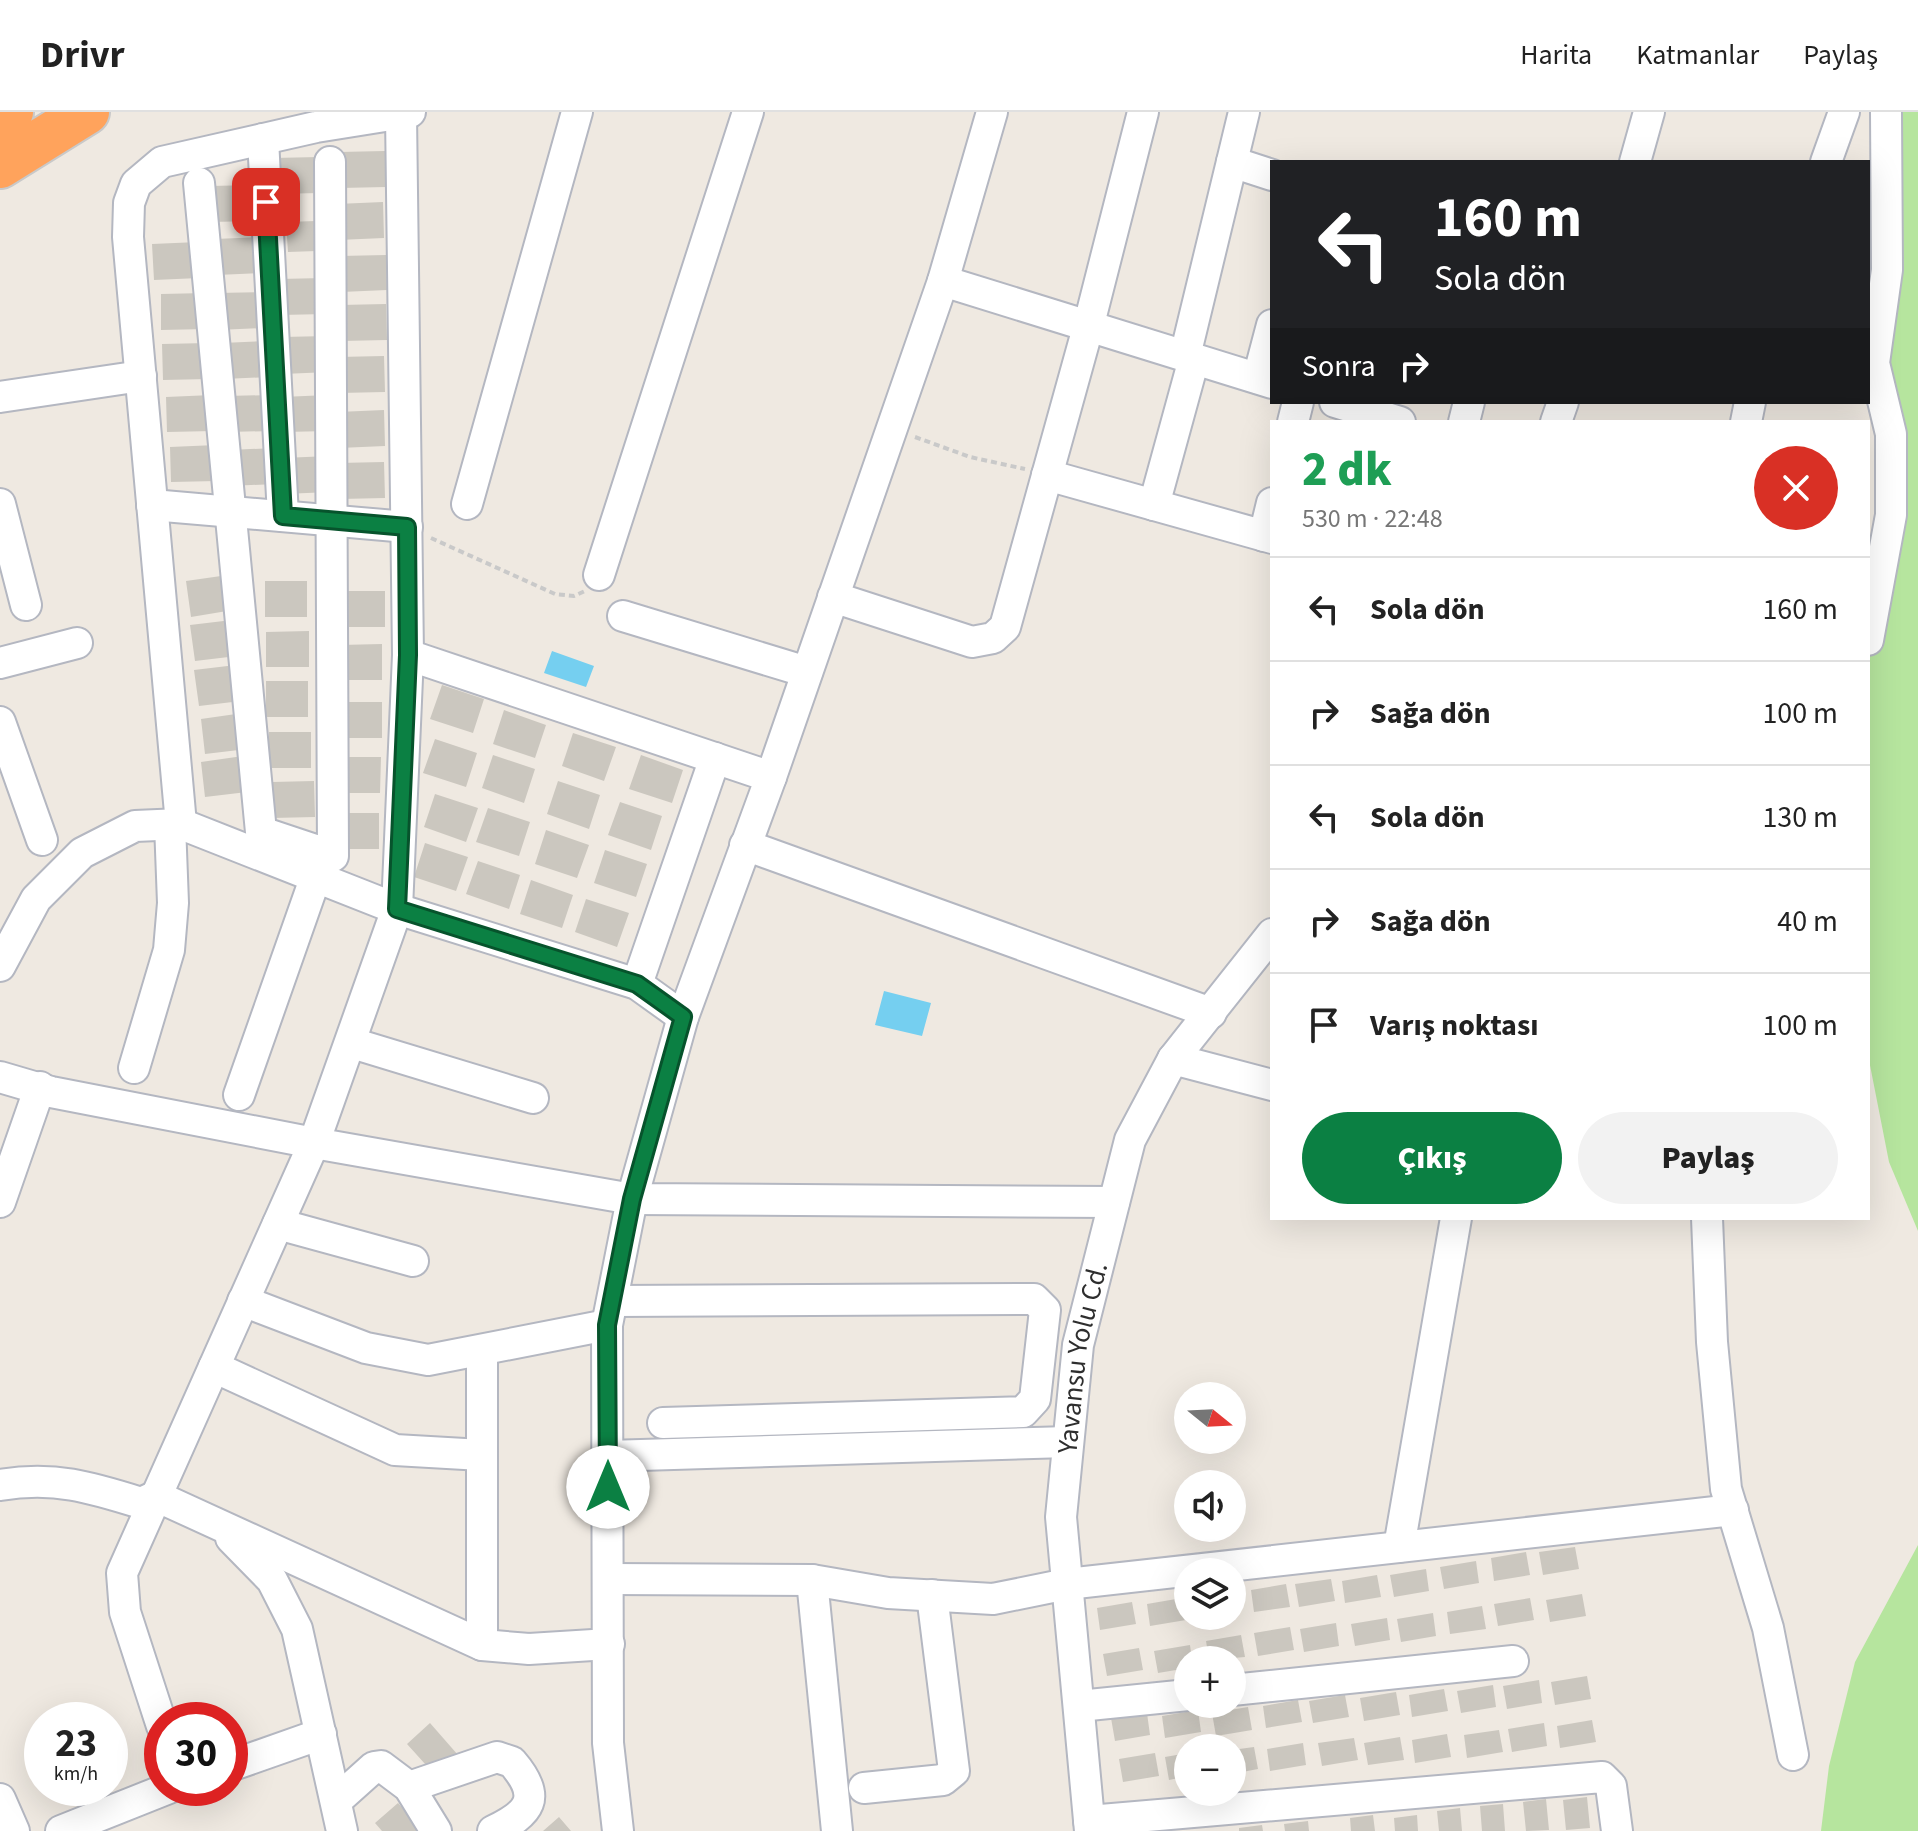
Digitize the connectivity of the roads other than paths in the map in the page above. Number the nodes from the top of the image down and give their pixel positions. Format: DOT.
graph roads {
  1 [pos="11,112"];
  2 [pos="87,112"];
  3 [pos="577,112"];
  4 [pos="748,112"];
  5 [pos="992,112"];
  6 [pos="1143,112"];
  7 [pos="1244,112"];
  8 [pos="1649,112"];
  9 [pos="1844,112"];
  10 [pos="1886,112"];
  11 [pos="405,113"];
  12 [pos="0,119"];
  13 [pos="312,119"];
  14 [pos="263,139"];
  15 [pos="1636,160"];
  16 [pos="1827,160"];
  17 [pos="330,162"];
  18 [pos="1232,162"];
  19 [pos="0,166"];
  20 [pos="1270,174"];
  21 [pos="199,183"];
  22 [pos="943,281"];
  23 [pos="1089,324"];
  24 [pos="1270,341"];
  25 [pos="1190,357"];
  26 [pos="141,376"];
  27 [pos="1265,381"];
  28 [pos="0,397"];
  29 [pos="1350,404"];
  30 [pos="1394,420"];
  31 [pos="1047,475"];
  32 [pos="0,504"];
  33 [pos="467,504"];
  34 [pos="152,505"];
  35 [pos="1154,505"];
  36 [pos="230,511"];
  37 [pos="283,516"];
  38 [pos="333,520"];
  39 [pos="407,527"];
  40 [pos="1268,537"];
  41 [pos="599,575"];
  42 [pos="833,597"];
  43 [pos="26,605"];
  44 [pos="623,616"];
  45 [pos="1870,629"];
  46 [pos="77,643"];
  47 [pos="408,655"];
  48 [pos="0,663"];
  49 [pos="807,672"];
  50 [pos="0,722"];
  51 [pos="715,758"];
  52 [pos="771,777"];
  53 [pos="176,824"];
  54 [pos="42,840"];
  55 [pos="745,845"];
  56 [pos="316,876"];
  57 [pos="397,909"];
  58 [pos="1270,937"];
  59 [pos="0,966"];
  60 [pos="637,984"];
  61 [pos="1211,1013"];
  62 [pos="683,1017"];
  63 [pos="352,1043"];
  64 [pos="1173,1059"];
  65 [pos="134,1068"];
  66 [pos="0,1077"];
  67 [pos="1270,1084"];
  68 [pos="40,1087"];
  69 [pos="239,1095"];
  70 [pos="533,1098"];
  71 [pos="314,1143"];
  72 [pos="632,1199"];
  73 [pos="0,1202"];
  74 [pos="1114,1202"];
  75 [pos="1456,1220"];
  76 [pos="1707,1220"];
  77 [pos="278,1224"];
  78 [pos="413,1261"];
  79 [pos="243,1301"];
  80 [pos="610,1313"];
  81 [pos="482,1352"];
  82 [pos="214,1367"];
  83 [pos="663,1423"];
  84 [pos="1068,1442"];
  85 [pos="482,1455"];
  86 [pos="608,1456"];
  87 [pos="0,1485"];
  88 [pos="156,1496"];
  89 [pos="1733,1510"];
  90 [pos="219,1525"];
  91 [pos="1399,1547"];
  92 [pos="609,1579"];
  93 [pos="812,1580"];
  94 [pos="1067,1584"];
  95 [pos="932,1595"];
  96 [pos="609,1644"];
  97 [pos="482,1645"];
  98 [pos="1513,1661"];
  99 [pos="1246,1689"];
  100 [pos="1174,1696"];
  101 [pos="154,1702"];
  102 [pos="1079,1706"];
  103 [pos="321,1734"];
  104 [pos="1793,1755"];
  105 [pos="248,1760"];
  106 [pos="409,1787"];
  107 [pos="864,1788"];
  108 [pos="144,1798"];
  109 [pos="0,1799"];
  110 [pos="336,1801"];
  111 [pos="1090,1826"];
  112 [pos="14,1831"];
  113 [pos="61,1831"];
  114 [pos="342,1831"];
  115 [pos="436,1831"];
  116 [pos="493,1831"];
  117 [pos="618,1831"];
  118 [pos="837,1831"];
  119 [pos="1617,1831"];
  1 -- 12 [label="highway"];
  2 -- 19 [label="highway"];
  3 -- 33 [label="street"];
  4 -- 41 [label="street"];
  5 -- 22 [label="street"];
  6 -- 23 [label="street"];
  7 -- 18 [label="street"];
  8 -- 15 [label="street"];
  9 -- 16 [label="street"];
  10 -- 45 [label="street"];
  11 -- 13 [label="street"];
  11 -- 39 [label="street"];
  13 -- 14 [label="street"];
  14 -- 26 [label="street"];
  14 -- 37 [label="street"];
  17 -- 38 [label="street"];
  18 -- 20 [label="street"];
  18 -- 25 [label="street"];
  21 -- 36 [label="street"];
  22 -- 23 [label="street"];
  22 -- 42 [label="street"];
  23 -- 25 [label="street"];
  23 -- 31 [label="street"];
  24 -- 27 [label="street"];
  25 -- 27 [label="street"];
  25 -- 35 [label="street"];
  26 -- 28 [label="street"];
  26 -- 34 [label="street"];
  29 -- 30 [label="street"];
  31 -- 35 [label="street"];
  31 -- 42 [label="street"];
  32 -- 43 [label="street"];
  34 -- 36 [label="street"];
  34 -- 53 [label="street"];
  35 -- 40 [label="street"];
  36 -- 37 [label="street"];
  36 -- 38 [label="street"];
  37 -- 38 [label="street"];
  38 -- 39 [label="street"];
  39 -- 47 [label="street"];
  42 -- 49 [label="street"];
  44 -- 49 [label="street"];
  46 -- 48 [label="street"];
  47 -- 51 [label="street"];
  47 -- 57 [label="street"];
  49 -- 52 [label="street"];
  50 -- 54 [label="street"];
  51 -- 52 [label="street"];
  51 -- 60 [label="street"];
  52 -- 55 [label="street"];
  53 -- 56 [label="street"];
  53 -- 59 [label="street"];
  53 -- 65 [label="street"];
  55 -- 61 [label="street"];
  55 -- 62 [label="street"];
  56 -- 57 [label="street"];
  56 -- 69 [label="street"];
  57 -- 60 [label="street"];
  57 -- 63 [label="street"];
  58 -- 61 [label="street, Yavansu Yolu Cd."];
  60 -- 62 [label="street"];
  61 -- 64 [label="street, Yavansu Yolu Cd."];
  62 -- 72 [label="street"];
  63 -- 70 [label="street"];
  63 -- 71 [label="street"];
  64 -- 67 [label="street"];
  64 -- 74 [label="street, Yavansu Yolu Cd."];
  66 -- 68 [label="street"];
  68 -- 71 [label="street"];
  68 -- 73 [label="street"];
  71 -- 72 [label="street"];
  71 -- 77 [label="street"];
  72 -- 74 [label="street"];
  72 -- 80 [label="street"];
  74 -- 84 [label="street, Yavansu Yolu Cd."];
  75 -- 91 [label="street"];
  76 -- 89 [label="street"];
  77 -- 78 [label="street"];
  77 -- 79 [label="street"];
  79 -- 81 [label="street"];
  79 -- 82 [label="street"];
  80 -- 81 [label="street"];
  80 -- 83 [label="street"];
  80 -- 86 [label="street"];
  81 -- 85 [label="street"];
  82 -- 85 [label="street"];
  82 -- 88 [label="street"];
  84 -- 86 [label="street"];
  84 -- 94 [label="street, Yavansu Yolu Cd."];
  85 -- 97 [label="street"];
  86 -- 92 [label="street"];
  87 -- 88 [label="street"];
  88 -- 90 [label="street"];
  88 -- 101 [label="street"];
  89 -- 91 [label="street"];
  89 -- 104 [label="street"];
  90 -- 97 [label="street"];
  90 -- 103 [label="street"];
  91 -- 94 [label="street"];
  92 -- 93 [label="street"];
  92 -- 96 [label="street"];
  93 -- 95 [label="street"];
  93 -- 118 [label="street"];
  94 -- 95 [label="street"];
  94 -- 102 [label="street, Yavansu Yolu Cd."];
  95 -- 107 [label="street"];
  96 -- 97 [label="street"];
  96 -- 117 [label="street"];
  98 -- 99 [label="street"];
  100 -- 102 [label="street"];
  102 -- 111 [label="street, Yavansu Yolu Cd."];
  103 -- 105 [label="street"];
  103 -- 110 [label="street"];
  106 -- 110 [label="street"];
  106 -- 115 [label="street"];
  106 -- 116 [label="street"];
  108 -- 113 [label="street"];
  109 -- 112 [label="street"];
  110 -- 114 [label="street"];
  111 -- 119 [label="street"];
}
